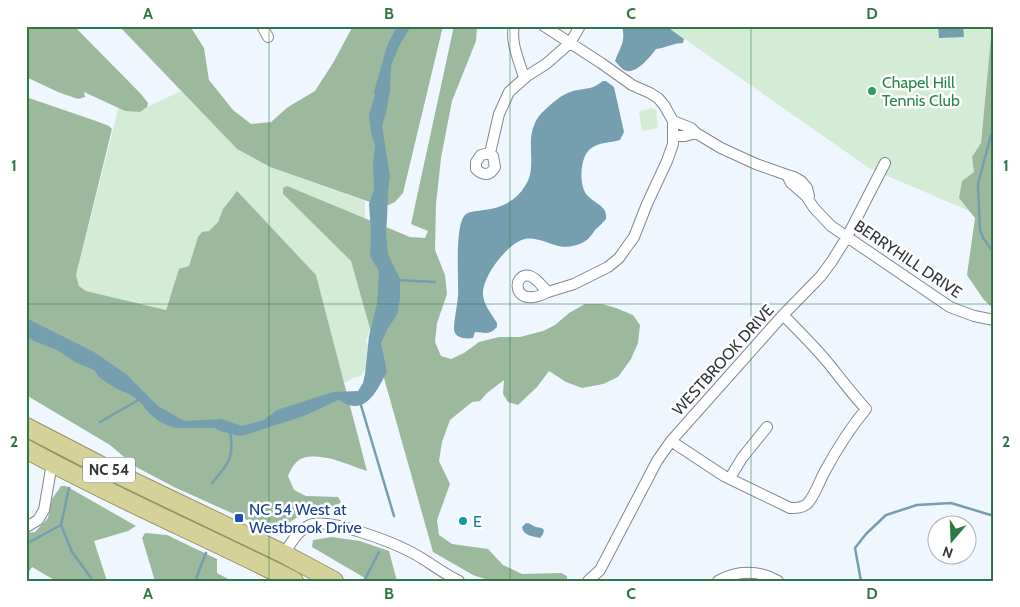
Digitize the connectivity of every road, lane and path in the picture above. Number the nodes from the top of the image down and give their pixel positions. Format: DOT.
graph roads {
  1 [pos="262,26"];
  2 [pos="514,26"];
  3 [pos="544,26"];
  4 [pos="580,26"];
  5 [pos="268,37"];
  6 [pos="570,43"];
  7 [pos="524,78"];
  8 [pos="673,121"];
  9 [pos="696,133"];
  10 [pos="673,136"];
  11 [pos="490,153"];
  12 [pos="886,163"];
  13 [pos="847,236"];
  14 [pos="548,292"];
  15 [pos="783,316"];
  16 [pos="993,320"];
  17 [pos="26,427"];
  18 [pos="767,427"];
  19 [pos="671,441"];
  20 [pos="26,449"];
  21 [pos="52,463"];
  22 [pos="730,478"];
  23 [pos="26,527"];
  24 [pos="225,547"];
  25 [pos="284,554"];
  26 [pos="271,569"];
  27 [pos="294,581"];
  28 [pos="318,581"];
  29 [pos="334,581"];
  30 [pos="459,581"];
  31 [pos="588,581"];
  32 [pos="718,581"];
  33 [pos="778,581"];
  1 -- 5 [label="street"];
  2 -- 7 [label="street"];
  3 -- 6 [label="street"];
  4 -- 6 [label="street"];
  6 -- 7 [label="street"];
  6 -- 8 [label="street"];
  7 -- 11 [label="street"];
  8 -- 9 [label="street, BERRYHILL DRIVE"];
  8 -- 10 [label="street"];
  9 -- 10 [label="street"];
  9 -- 13 [label="street, BERRYHILL DRIVE"];
  10 -- 14 [label="street"];
  12 -- 13 [label="street, WESTBROOK DRIVE"];
  13 -- 15 [label="street, WESTBROOK DRIVE"];
  13 -- 16 [label="street, BERRYHILL DRIVE"];
  15 -- 19 [label="street, WESTBROOK DRIVE"];
  15 -- 22 [label="street"];
  17 -- 25 [label="highway, NC 54"];
  18 -- 22 [label="street"];
  19 -- 22 [label="street"];
  19 -- 31 [label="street, WESTBROOK DRIVE"];
  20 -- 21 [label="highway, NC 54"];
  21 -- 23 [label="street"];
  21 -- 24 [label="highway, NC 54"];
  24 -- 25 [label="highway"];
  24 -- 26 [label="highway, NC 54"];
  25 -- 29 [label="highway, NC 54"];
  25 -- 30 [label="street"];
  26 -- 27 [label="highway, NC 54"];
  26 -- 28 [label="highway"];
  32 -- 33 [label="street"];
}
